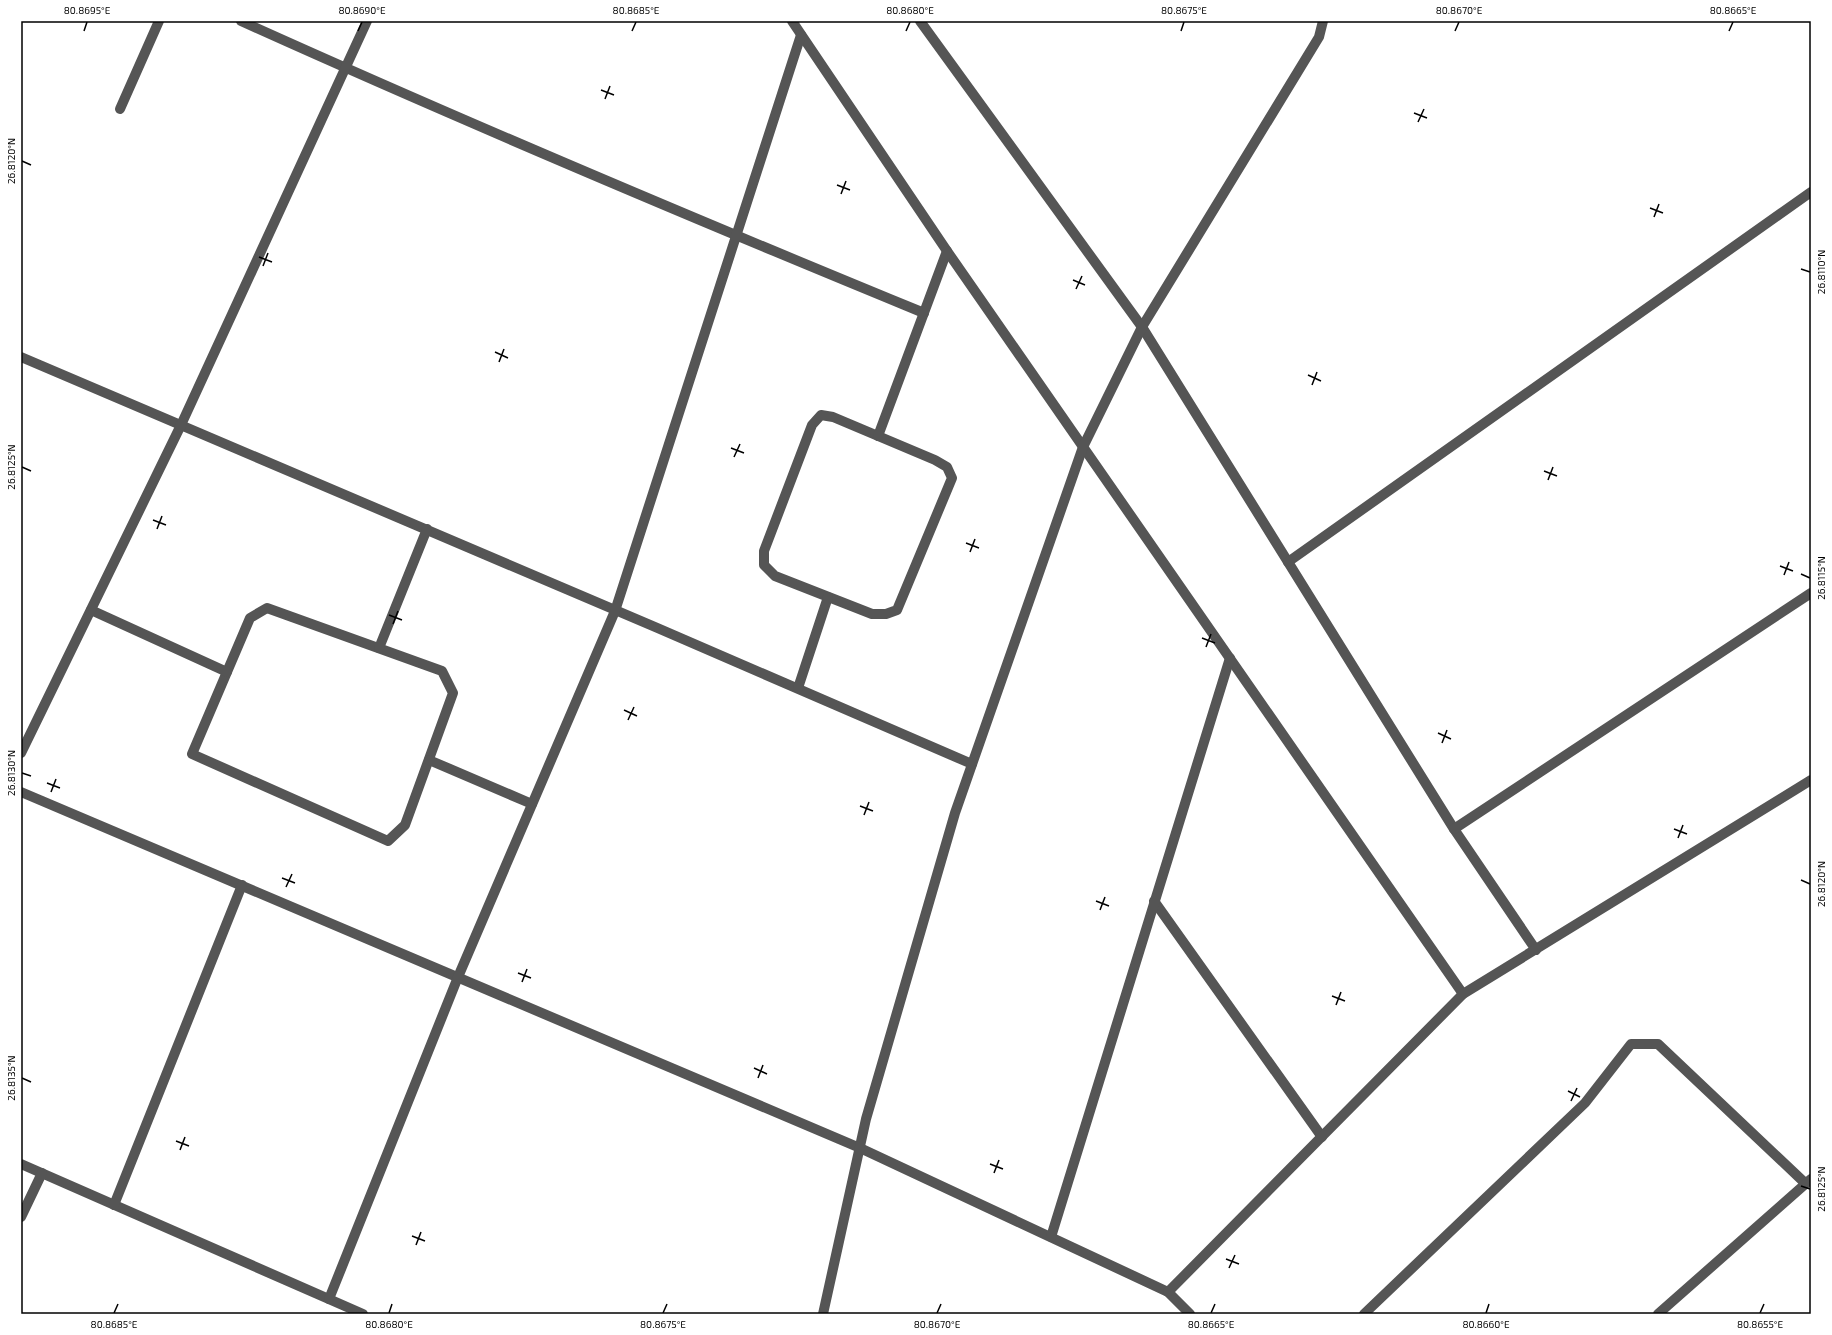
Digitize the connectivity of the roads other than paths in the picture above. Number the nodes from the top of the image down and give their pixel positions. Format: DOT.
graph roads {
  1 [pos="159,21"];
  2 [pos="241,21"];
  3 [pos="367,21"];
  4 [pos="792,21"];
  5 [pos="920,21"];
  6 [pos="1323,21"];
  7 [pos="801,35"];
  8 [pos="345,68"];
  9 [pos="120,109"];
  10 [pos="1811,192"];
  11 [pos="736,235"];
  12 [pos="947,251"];
  13 [pos="924,313"];
  14 [pos="1142,327"];
  15 [pos="21,356"];
  16 [pos="181,425"];
  17 [pos="878,436"];
  18 [pos="1083,447"];
  19 [pos="427,528"];
  20 [pos="1288,562"];
  21 [pos="1811,593"];
  22 [pos="828,597"];
  23 [pos="91,610"];
  24 [pos="614,611"];
  25 [pos="379,648"];
  26 [pos="1230,658"];
  27 [pos="227,672"];
  28 [pos="798,688"];
  29 [pos="21,753"];
  30 [pos="429,760"];
  31 [pos="972,764"];
  32 [pos="1811,780"];
  33 [pos="21,792"];
  34 [pos="532,804"];
  35 [pos="1454,829"];
  36 [pos="242,885"];
  37 [pos="1154,901"];
  38 [pos="1536,950"];
  39 [pos="458,977"];
  40 [pos="1463,994"];
  41 [pos="1322,1137"];
  42 [pos="860,1148"];
  43 [pos="21,1164"];
  44 [pos="42,1173"];
  45 [pos="1808,1181"];
  46 [pos="114,1205"];
  47 [pos="21,1217"];
  48 [pos="1051,1237"];
  49 [pos="1168,1292"];
  50 [pos="329,1299"];
  51 [pos="363,1314"];
  52 [pos="823,1314"];
  53 [pos="1190,1314"];
  54 [pos="1364,1314"];
  55 [pos="1658,1314"];
  1 -- 9 [label="street"];
  2 -- 8 [label="street"];
  3 -- 8 [label="street"];
  4 -- 7 [label="street"];
  5 -- 14 [label="street"];
  6 -- 14 [label="street"];
  7 -- 11 [label="street"];
  7 -- 12 [label="street"];
  8 -- 11 [label="street"];
  8 -- 16 [label="street"];
  10 -- 20 [label="street"];
  11 -- 13 [label="street"];
  11 -- 24 [label="street"];
  12 -- 13 [label="street"];
  12 -- 18 [label="street"];
  13 -- 17 [label="street"];
  14 -- 18 [label="street"];
  14 -- 20 [label="street"];
  15 -- 16 [label="street"];
  16 -- 19 [label="street"];
  16 -- 23 [label="street"];
  17 -- 22 [label="street"];
  17 -- 22 [label="street"];
  18 -- 26 [label="street"];
  18 -- 31 [label="street"];
  19 -- 24 [label="street"];
  19 -- 25 [label="street"];
  20 -- 35 [label="street"];
  21 -- 35 [label="street"];
  22 -- 28 [label="street"];
  23 -- 27 [label="street"];
  23 -- 29 [label="street"];
  24 -- 28 [label="street"];
  24 -- 34 [label="street"];
  25 -- 27 [label="street"];
  25 -- 30 [label="street"];
  26 -- 37 [label="street"];
  26 -- 40 [label="street"];
  27 -- 30 [label="street"];
  28 -- 31 [label="street"];
  30 -- 34 [label="street"];
  31 -- 42 [label="street"];
  32 -- 38 [label="street"];
  33 -- 36 [label="street"];
  34 -- 39 [label="street"];
  35 -- 38 [label="street"];
  36 -- 39 [label="street"];
  36 -- 46 [label="street"];
  37 -- 41 [label="street"];
  37 -- 48 [label="street"];
  38 -- 40 [label="street"];
  39 -- 42 [label="street"];
  39 -- 50 [label="street"];
  40 -- 41 [label="street"];
  41 -- 49 [label="street"];
  42 -- 48 [label="street"];
  42 -- 52 [label="street"];
  43 -- 44 [label="street"];
  44 -- 46 [label="street"];
  44 -- 47 [label="street"];
  45 -- 54 [label="street"];
  45 -- 55 [label="street"];
  46 -- 50 [label="street"];
  48 -- 49 [label="street"];
  49 -- 53 [label="street"];
  50 -- 51 [label="street"];
}
